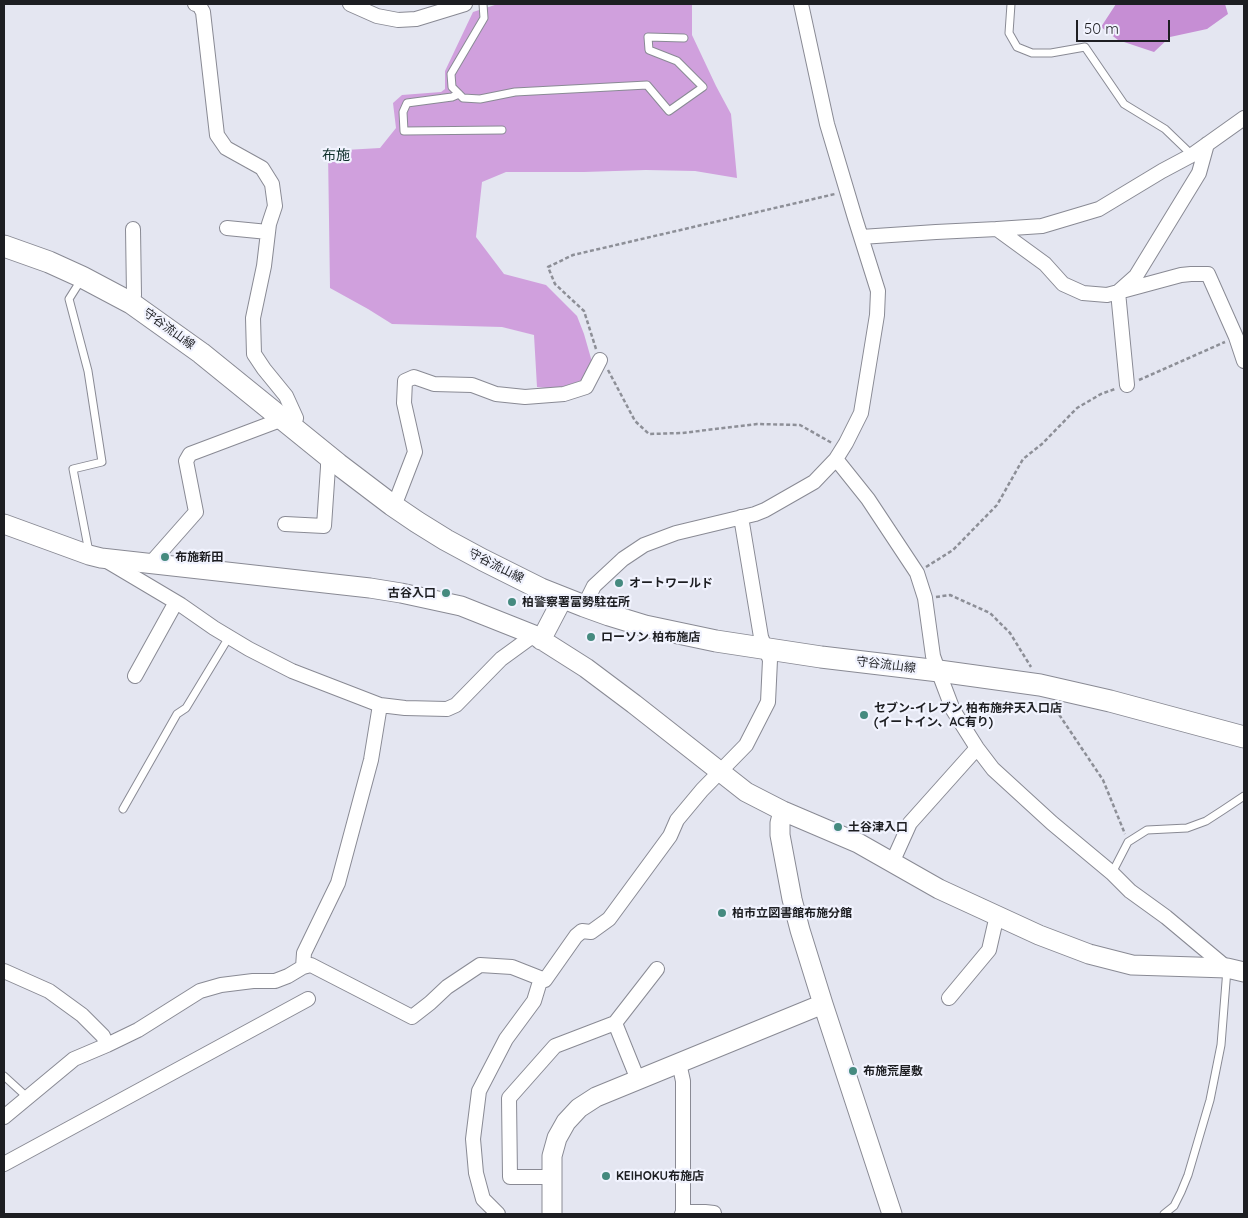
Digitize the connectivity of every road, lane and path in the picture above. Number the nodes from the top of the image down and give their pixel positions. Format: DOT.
graph roads {
  1 [pos="195,4"];
  2 [pos="350,4"];
  3 [pos="465,4"];
  4 [pos="484,4"];
  5 [pos="801,4"];
  6 [pos="1011,4"];
  7 [pos="439,8"];
  8 [pos="684,38"];
  9 [pos="459,94"];
  10 [pos="1244,118"];
  11 [pos="502,130"];
  12 [pos="1207,144"];
  13 [pos="1192,155"];
  14 [pos="847,191"];
  15 [pos="227,228"];
  16 [pos="133,229"];
  17 [pos="997,229"];
  18 [pos="268,232"];
  19 [pos="861,236"];
  20 [pos="10,252"];
  21 [pos="82,278"];
  22 [pos="1118,292"];
  23 [pos="131,302"];
  24 [pos="1236,337"];
  25 [pos="600,360"];
  26 [pos="1244,361"];
  27 [pos="1127,385"];
  28 [pos="287,422"];
  29 [pos="839,454"];
  30 [pos="328,456"];
  31 [pos="392,505"];
  32 [pos="742,517"];
  33 [pos="4,524"];
  34 [pos="285,524"];
  35 [pos="95,556"];
  36 [pos="151,563"];
  37 [pos="917,573"];
  38 [pos="563,598"];
  39 [pos="176,602"];
  40 [pos="584,606"];
  41 [pos="229,637"];
  42 [pos="537,638"];
  43 [pos="765,649"];
  44 [pos="939,671"];
  45 [pos="135,676"];
  46 [pos="380,705"];
  47 [pos="1244,737"];
  48 [pos="977,748"];
  49 [pos="720,771"];
  50 [pos="1244,796"];
  51 [pos="123,809"];
  52 [pos="783,811"];
  53 [pos="892,863"];
  54 [pos="1112,872"];
  55 [pos="997,915"];
  56 [pos="303,967"];
  57 [pos="657,969"];
  58 [pos="1236,970"];
  59 [pos="4,971"];
  60 [pos="541,978"];
  61 [pos="308,998"];
  62 [pos="949,998"];
  63 [pos="823,1004"];
  64 [pos="615,1023"];
  65 [pos="107,1045"];
  66 [pos="679,1063"];
  67 [pos="4,1076"];
  68 [pos="638,1080"];
  69 [pos="27,1097"];
  70 [pos="4,1117"];
  71 [pos="4,1164"];
  72 [pos="552,1177"];
  73 [pos="682,1213"];
  74 [pos="498,1214"];
  75 [pos="552,1214"];
  76 [pos="714,1214"];
  77 [pos="892,1214"];
  78 [pos="1164,1214"];
  1 -- 18 [label="street"];
  2 -- 7 [label="street"];
  3 -- 7 [label="street"];
  4 -- 9 [label="lane"];
  5 -- 14 [label="street"];
  6 -- 13 [label="lane"];
  8 -- 9 [label="lane"];
  9 -- 11 [label="lane"];
  10 -- 12 [label="street"];
  12 -- 13 [label="street"];
  12 -- 22 [label="street"];
  13 -- 17 [label="street"];
  14 -- 19 [label="street"];
  14 -- 25 [label="path"];
  15 -- 18 [label="street"];
  16 -- 23 [label="street"];
  17 -- 19 [label="street"];
  17 -- 22 [label="street"];
  18 -- 28 [label="street"];
  19 -- 29 [label="street"];
  20 -- 21 [label="main road, 守谷流山線"];
  21 -- 23 [label="main road, 守谷流山線"];
  21 -- 35 [label="lane"];
  22 -- 24 [label="street"];
  22 -- 27 [label="street"];
  23 -- 28 [label="main road, 守谷流山線"];
  24 -- 26 [label="street"];
  24 -- 27 [label="path"];
  25 -- 29 [label="path"];
  25 -- 31 [label="street"];
  27 -- 37 [label="path"];
  28 -- 30 [label="main road, 守谷流山線"];
  28 -- 36 [label="street"];
  29 -- 32 [label="street"];
  29 -- 37 [label="street"];
  30 -- 31 [label="main road, 守谷流山線"];
  30 -- 34 [label="street"];
  31 -- 38 [label="main road, 守谷流山線"];
  32 -- 40 [label="street"];
  32 -- 43 [label="street"];
  33 -- 35 [label="street"];
  35 -- 36 [label="street"];
  35 -- 39 [label="street"];
  36 -- 42 [label="street"];
  37 -- 44 [label="street"];
  38 -- 40 [label="main road, 守谷流山線"];
  38 -- 42 [label="street"];
  39 -- 41 [label="street"];
  39 -- 45 [label="street"];
  40 -- 43 [label="main road, 守谷流山線"];
  41 -- 46 [label="street"];
  41 -- 51 [label="lane"];
  42 -- 46 [label="street"];
  42 -- 49 [label="street"];
  43 -- 44 [label="main road, 守谷流山線"];
  43 -- 49 [label="street"];
  44 -- 47 [label="main road, 守谷流山線"];
  44 -- 48 [label="street"];
  46 -- 56 [label="street"];
  48 -- 53 [label="street"];
  48 -- 54 [label="street"];
  49 -- 52 [label="street"];
  49 -- 60 [label="street"];
  50 -- 54 [label="lane"];
  52 -- 53 [label="street"];
  52 -- 63 [label="street"];
  53 -- 55 [label="street"];
  54 -- 58 [label="street"];
  55 -- 58 [label="street"];
  55 -- 62 [label="street"];
  56 -- 60 [label="street"];
  56 -- 65 [label="street"];
  57 -- 64 [label="street"];
  58 -- 78 [label="lane"];
  59 -- 65 [label="street"];
  60 -- 74 [label="street"];
  61 -- 71 [label="street"];
  63 -- 66 [label="street"];
  63 -- 77 [label="street"];
  64 -- 68 [label="street"];
  64 -- 72 [label="street"];
  65 -- 69 [label="street"];
  66 -- 68 [label="street"];
  66 -- 73 [label="street"];
  67 -- 69 [label="lane"];
  68 -- 72 [label="street"];
  69 -- 70 [label="street"];
  72 -- 75 [label="street"];
  73 -- 76 [label="street"];
}
